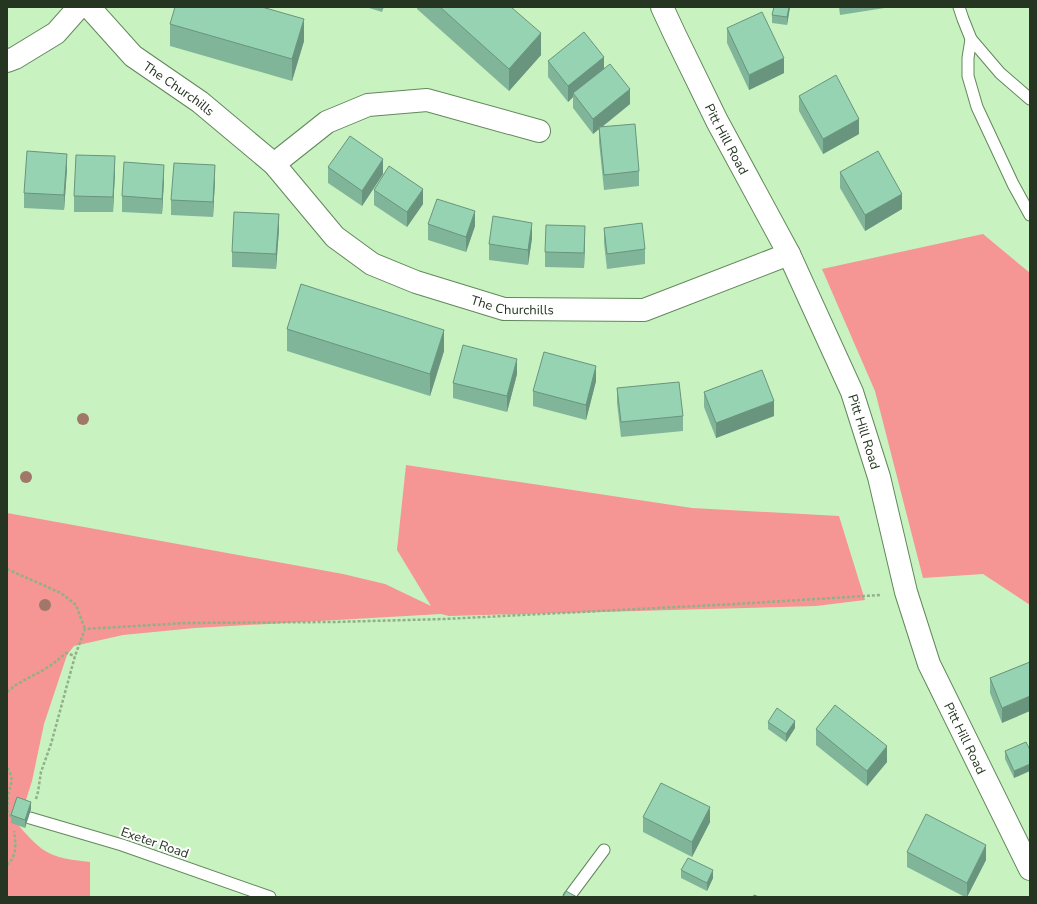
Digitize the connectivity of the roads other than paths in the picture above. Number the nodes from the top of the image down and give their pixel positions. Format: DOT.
graph roads {
  1 [pos="79,7"];
  2 [pos="89,7"];
  3 [pos="662,7"];
  4 [pos="959,7"];
  5 [pos="971,39"];
  6 [pos="7,61"];
  7 [pos="1030,99"];
  8 [pos="539,131"];
  9 [pos="274,164"];
  10 [pos="1030,215"];
  11 [pos="789,254"];
  12 [pos="30,818"];
  13 [pos="604,850"];
  14 [pos="1030,869"];
  15 [pos="270,897"];
  16 [pos="569,897"];
  1 -- 6 [label="street"];
  2 -- 9 [label="street, The Churchills"];
  3 -- 11 [label="street, Pitt Hill Road"];
  4 -- 5 [label="lane"];
  5 -- 7 [label="lane"];
  5 -- 10 [label="lane"];
  8 -- 9 [label="street"];
  9 -- 11 [label="street, The Churchills"];
  11 -- 14 [label="street, Pitt Hill Road"];
  12 -- 15 [label="lane, Exeter Road"];
  13 -- 16 [label="lane"];
}
